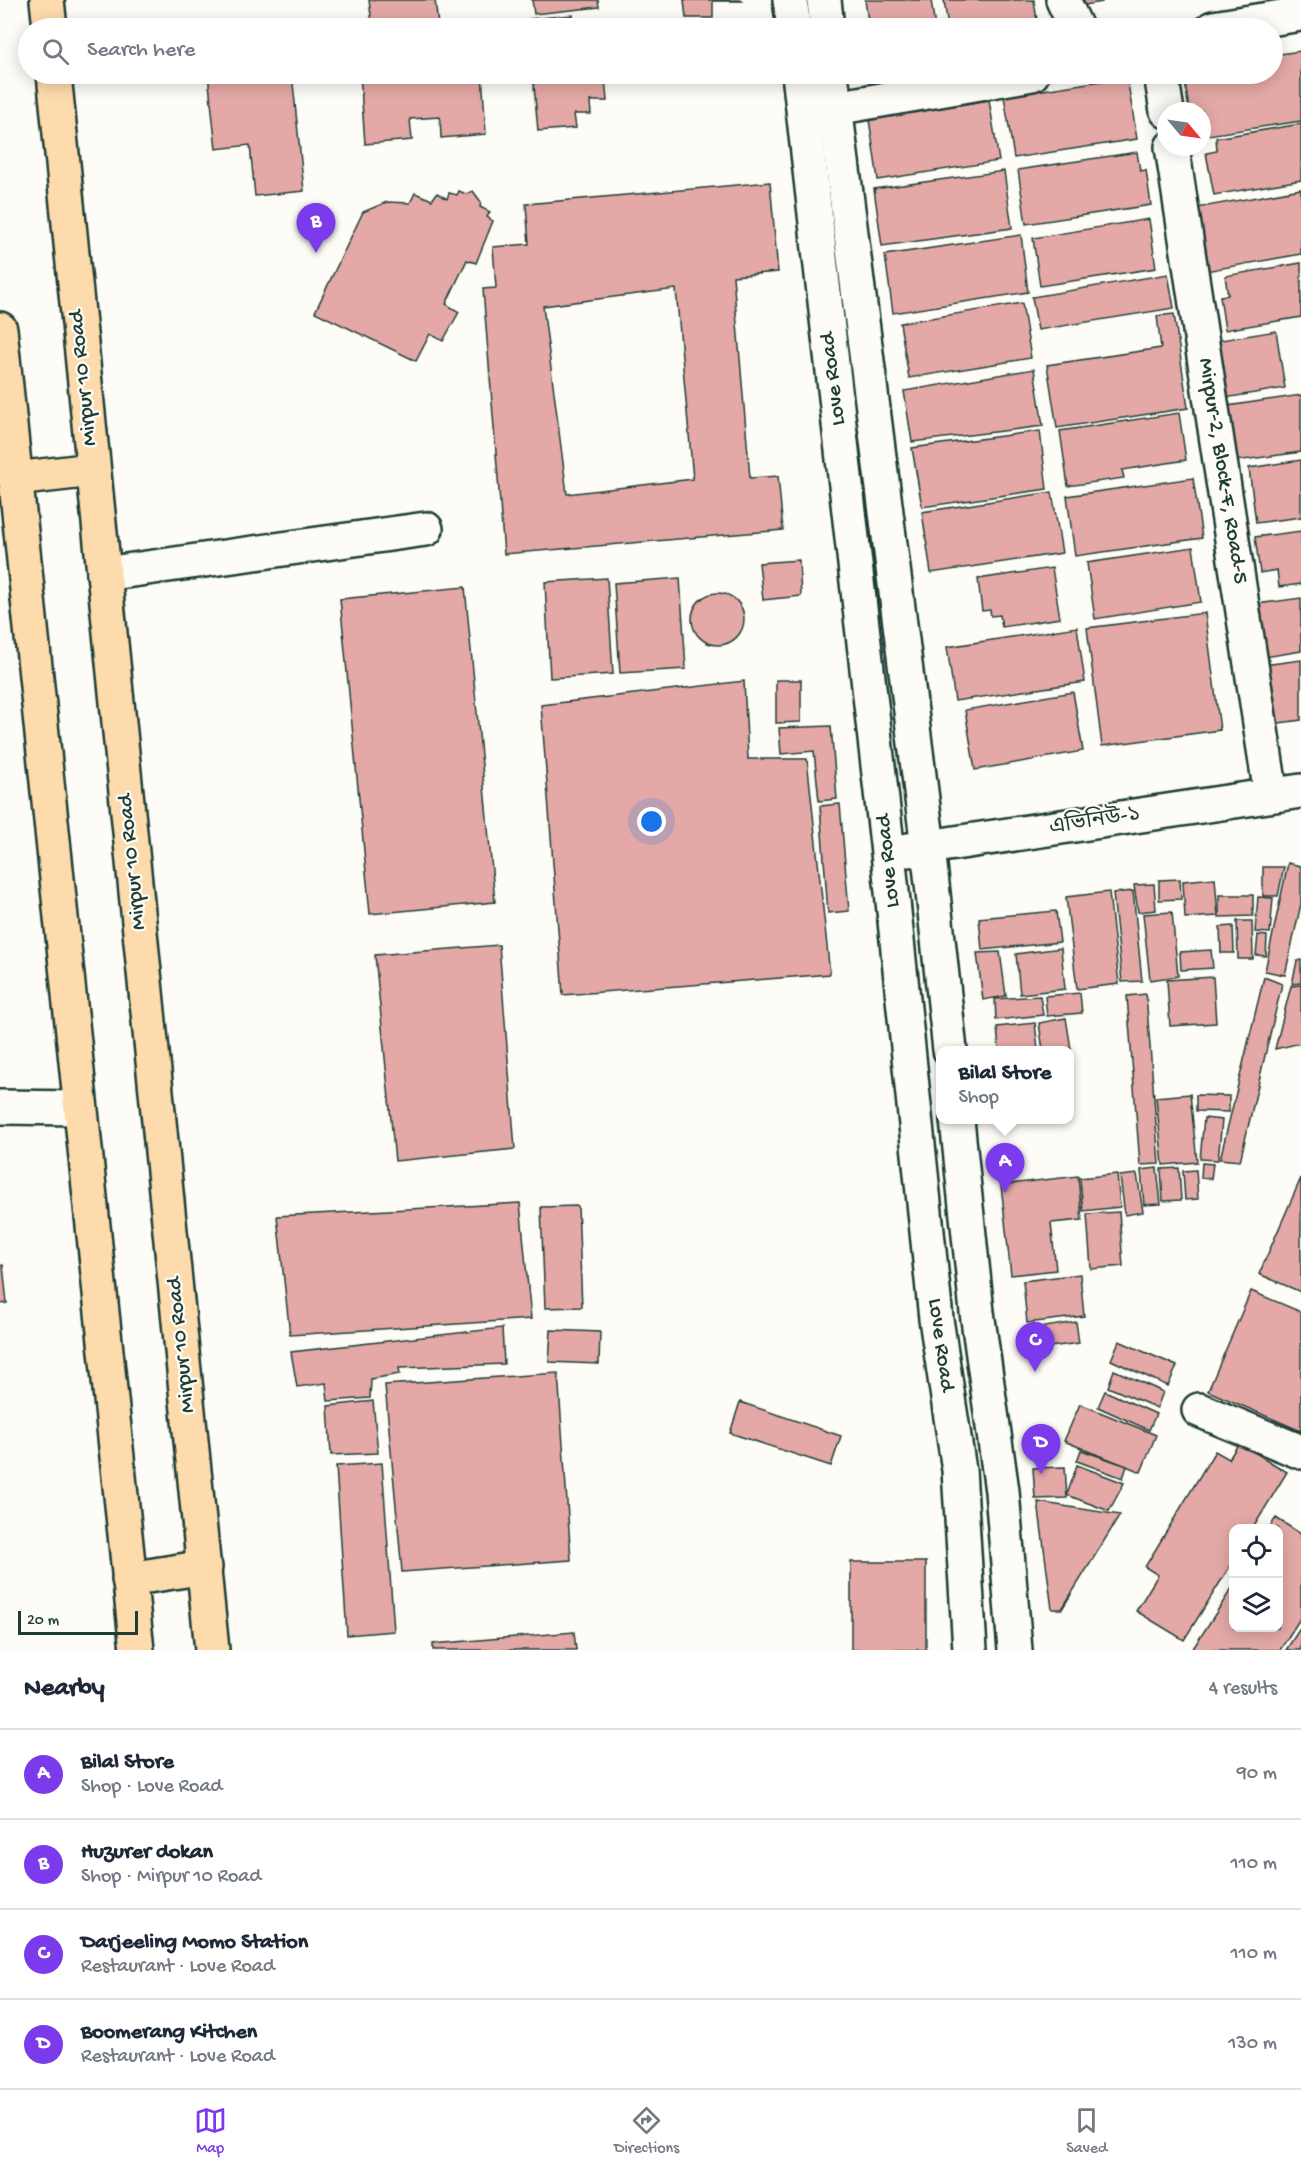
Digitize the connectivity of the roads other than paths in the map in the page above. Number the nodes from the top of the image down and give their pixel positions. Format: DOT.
graph roads {
  1 [pos="47,0"];
  2 [pos="790,0"];
  3 [pos="824,0"];
  4 [pos="1063,0"];
  5 [pos="1301,14"];
  6 [pos="49,18"];
  7 [pos="793,18"];
  8 [pos="826,18"];
  9 [pos="1071,18"];
  10 [pos="1276,18"];
  11 [pos="55,84"];
  12 [pos="800,84"];
  13 [pos="832,84"];
  14 [pos="974,84"];
  15 [pos="1163,84"];
  16 [pos="1166,102"];
  17 [pos="835,108"];
  18 [pos="1174,156"];
  19 [pos="0,329"];
  20 [pos="93,470"];
  21 [pos="15,479"];
  22 [pos="426,529"];
  23 [pos="104,574"];
  24 [pos="1286,793"];
  25 [pos="928,847"];
  26 [pos="888,853"];
  27 [pos="950,1046"];
  28 [pos="0,1107"];
  29 [pos="79,1108"];
  30 [pos="958,1124"];
  31 [pos="1199,1410"];
  32 [pos="1301,1452"];
  33 [pos="205,1567"];
  34 [pos="129,1579"];
  35 [pos="137,1650"];
  36 [pos="212,1650"];
  37 [pos="970,1650"];
  38 [pos="1014,1650"];
  1 -- 6 [label="main road"];
  2 -- 7 [label="street"];
  3 -- 8 [label="street"];
  4 -- 9 [label="street"];
  5 -- 10 [label="street"];
  11 -- 20 [label="main road, Mirpur 10 Road"];
  12 -- 26 [label="street, Love Road"];
  13 -- 17 [label="street, Love Road"];
  14 -- 17 [label="street"];
  15 -- 16 [label="street"];
  17 -- 25 [label="street, Love Road"];
  18 -- 24 [label="street, Mirpur-2, Block-F, Road-5"];
  19 -- 21 [label="main road"];
  20 -- 21 [label="main road"];
  20 -- 23 [label="main road, Mirpur 10 Road"];
  21 -- 29 [label="main road"];
  22 -- 23 [label="street"];
  23 -- 33 [label="main road, Mirpur 10 Road"];
  24 -- 25 [label="street, এভিনিউ-১"];
  25 -- 26 [label="street, এভিনিউ-১"];
  25 -- 27 [label="street, Love Road"];
  26 -- 37 [label="street, Love Road"];
  28 -- 29 [label="street"];
  29 -- 34 [label="main road"];
  30 -- 38 [label="street, Love Road"];
  31 -- 32 [label="street"];
  33 -- 34 [label="main road"];
  33 -- 36 [label="main road, Mirpur 10 Road"];
  34 -- 35 [label="main road"];
}
